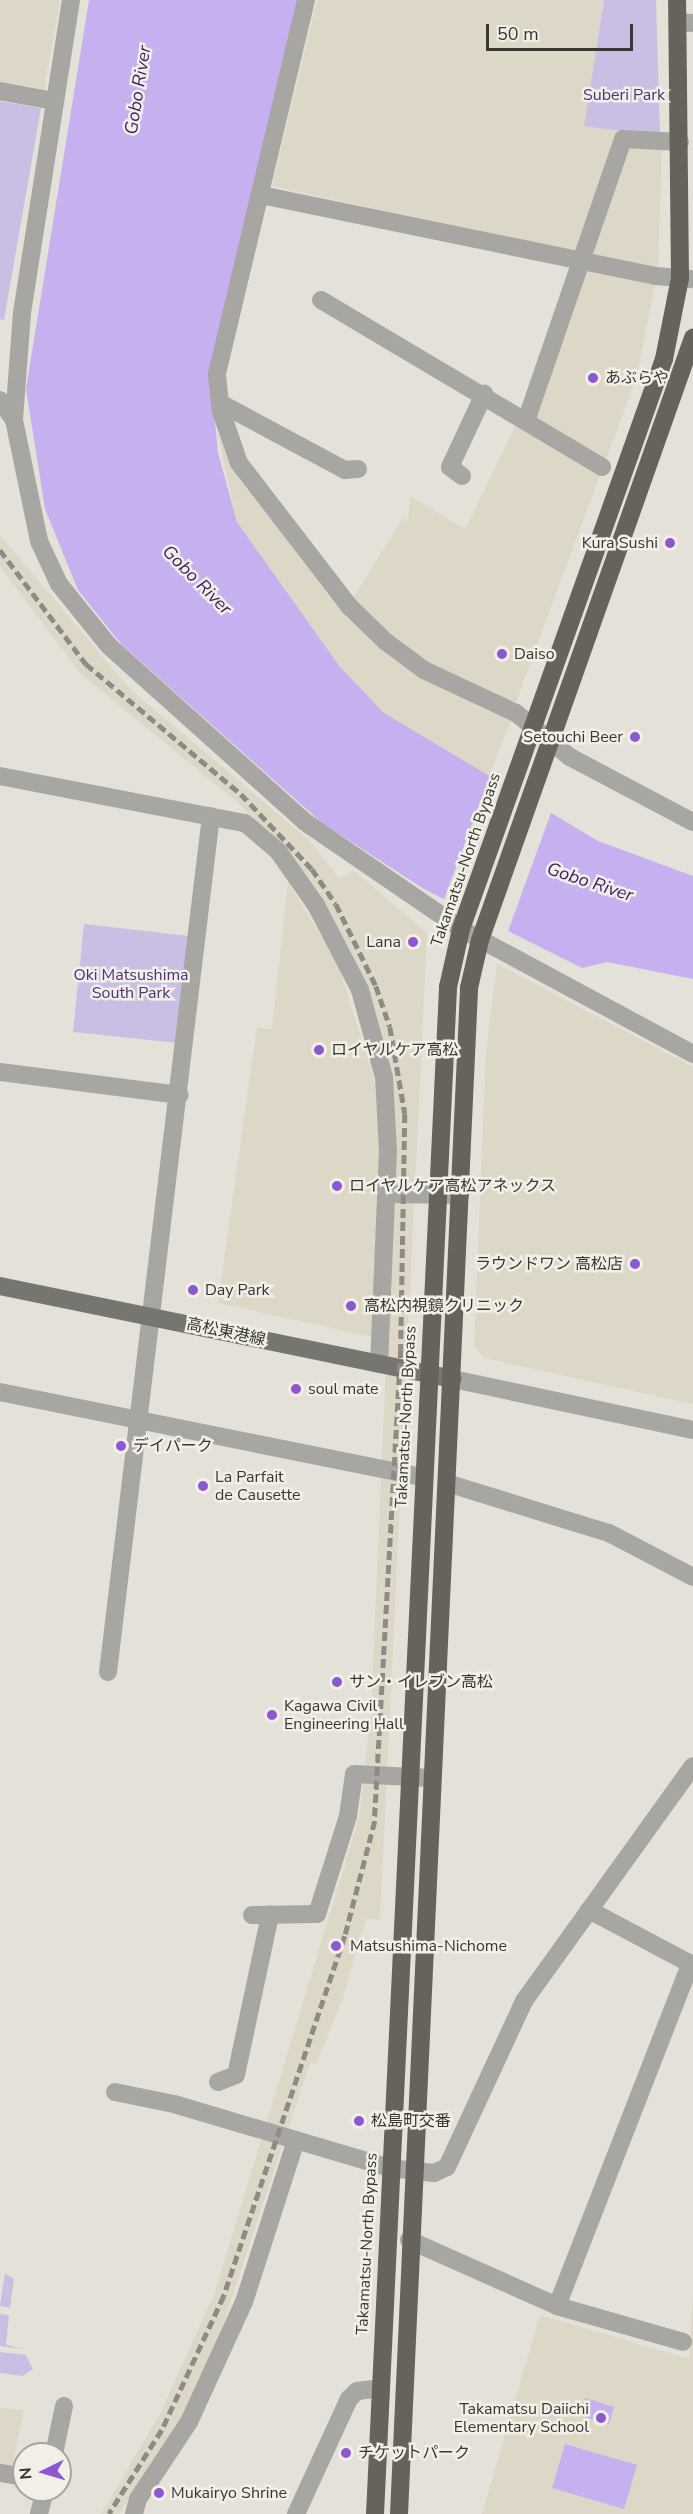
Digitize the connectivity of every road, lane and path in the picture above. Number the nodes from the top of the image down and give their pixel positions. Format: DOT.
graph roads {
  1 [pos="71,0"];
  2 [pos="306,0"];
  3 [pos="677,0"];
  4 [pos="685,22"];
  5 [pos="0,91"];
  6 [pos="54,101"];
  7 [pos="680,142"];
  8 [pos="261,195"];
  9 [pos="584,262"];
  10 [pos="686,278"];
  11 [pos="321,300"];
  12 [pos="693,338"];
  13 [pos="484,394"];
  14 [pos="0,400"];
  15 [pos="220,403"];
  16 [pos="14,420"];
  17 [pos="526,421"];
  18 [pos="602,466"];
  19 [pos="358,470"];
  20 [pos="462,476"];
  21 [pos="533,725"];
  22 [pos="551,745"];
  23 [pos="0,776"];
  24 [pos="211,816"];
  25 [pos="693,822"];
  26 [pos="464,922"];
  27 [pos="483,932"];
  28 [pos="693,1054"];
  29 [pos="0,1072"];
  30 [pos="180,1095"];
  31 [pos="387,1194"];
  32 [pos="434,1194"];
  33 [pos="460,1195"];
  34 [pos="0,1286"];
  35 [pos="154,1318"];
  36 [pos="379,1364"];
  37 [pos="428,1373"];
  38 [pos="453,1378"];
  39 [pos="0,1392"];
  40 [pos="141,1420"];
  41 [pos="693,1430"];
  42 [pos="423,1477"];
  43 [pos="447,1483"];
  44 [pos="693,1577"];
  45 [pos="108,1672"];
  46 [pos="693,1766"];
  47 [pos="410,1776"];
  48 [pos="431,1778"];
  49 [pos="589,1910"];
  50 [pos="691,1964"];
  51 [pos="218,2082"];
  52 [pos="115,2092"];
  53 [pos="296,2140"];
  54 [pos="390,2168"];
  55 [pos="411,2171"];
  56 [pos="409,2240"];
  57 [pos="557,2306"];
  58 [pos="682,2342"];
  59 [pos="380,2388"];
  60 [pos="64,2406"];
  61 [pos="56,2442"];
  62 [pos="134,2514"];
  63 [pos="296,2514"];
  64 [pos="375,2514"];
  65 [pos="399,2514"];
  1 -- 6 [label="street"];
  2 -- 8 [label="street"];
  3 -- 4 [label="highway, Takamatsu-North Bypass"];
  4 -- 7 [label="highway, Takamatsu-North Bypass"];
  5 -- 6 [label="street"];
  6 -- 16 [label="street"];
  7 -- 9 [label="street"];
  7 -- 10 [label="highway, Takamatsu-North Bypass"];
  8 -- 9 [label="street"];
  8 -- 15 [label="street"];
  9 -- 10 [label="street"];
  9 -- 17 [label="street"];
  10 -- 21 [label="highway, Takamatsu-North Bypass"];
  11 -- 13 [label="street"];
  12 -- 22 [label="highway"];
  13 -- 17 [label="street"];
  13 -- 20 [label="street"];
  14 -- 16 [label="street"];
  15 -- 19 [label="street"];
  15 -- 21 [label="street"];
  16 -- 26 [label="street"];
  17 -- 18 [label="street"];
  21 -- 22 [label="street"];
  21 -- 26 [label="highway, Takamatsu-North Bypass"];
  22 -- 25 [label="street"];
  22 -- 27 [label="highway"];
  23 -- 24 [label="street"];
  24 -- 30 [label="street"];
  24 -- 31 [label="street"];
  26 -- 27 [label="street"];
  26 -- 32 [label="highway, Takamatsu-North Bypass"];
  27 -- 28 [label="street"];
  27 -- 33 [label="highway"];
  29 -- 30 [label="street"];
  30 -- 35 [label="street"];
  31 -- 32 [label="street"];
  31 -- 36 [label="street"];
  32 -- 33 [label="street"];
  32 -- 37 [label="highway, Takamatsu-North Bypass"];
  33 -- 38 [label="highway"];
  34 -- 35 [label="main road, 高松東港線"];
  35 -- 36 [label="main road, 高松東港線"];
  35 -- 40 [label="street"];
  36 -- 37 [label="main road, 高松東港線"];
  37 -- 38 [label="main road, 高松東港線"];
  37 -- 42 [label="highway, Takamatsu-North Bypass"];
  38 -- 41 [label="street"];
  38 -- 43 [label="highway"];
  39 -- 40 [label="street"];
  40 -- 42 [label="street"];
  40 -- 45 [label="street"];
  42 -- 47 [label="highway, Takamatsu-North Bypass"];
  43 -- 44 [label="street"];
  43 -- 48 [label="highway"];
  46 -- 49 [label="street"];
  47 -- 48 [label="street"];
  47 -- 51 [label="street"];
  47 -- 54 [label="highway, Takamatsu-North Bypass"];
  48 -- 55 [label="highway"];
  49 -- 50 [label="street"];
  49 -- 55 [label="street"];
  50 -- 57 [label="street"];
  52 -- 53 [label="street"];
  53 -- 54 [label="street"];
  53 -- 62 [label="street"];
  54 -- 55 [label="street"];
  54 -- 59 [label="highway, Takamatsu-North Bypass"];
  55 -- 56 [label="highway"];
  56 -- 57 [label="street"];
  56 -- 65 [label="highway"];
  57 -- 58 [label="street"];
  59 -- 63 [label="street"];
  59 -- 64 [label="highway, Takamatsu-North Bypass"];
  60 -- 61 [label="street"];
}
